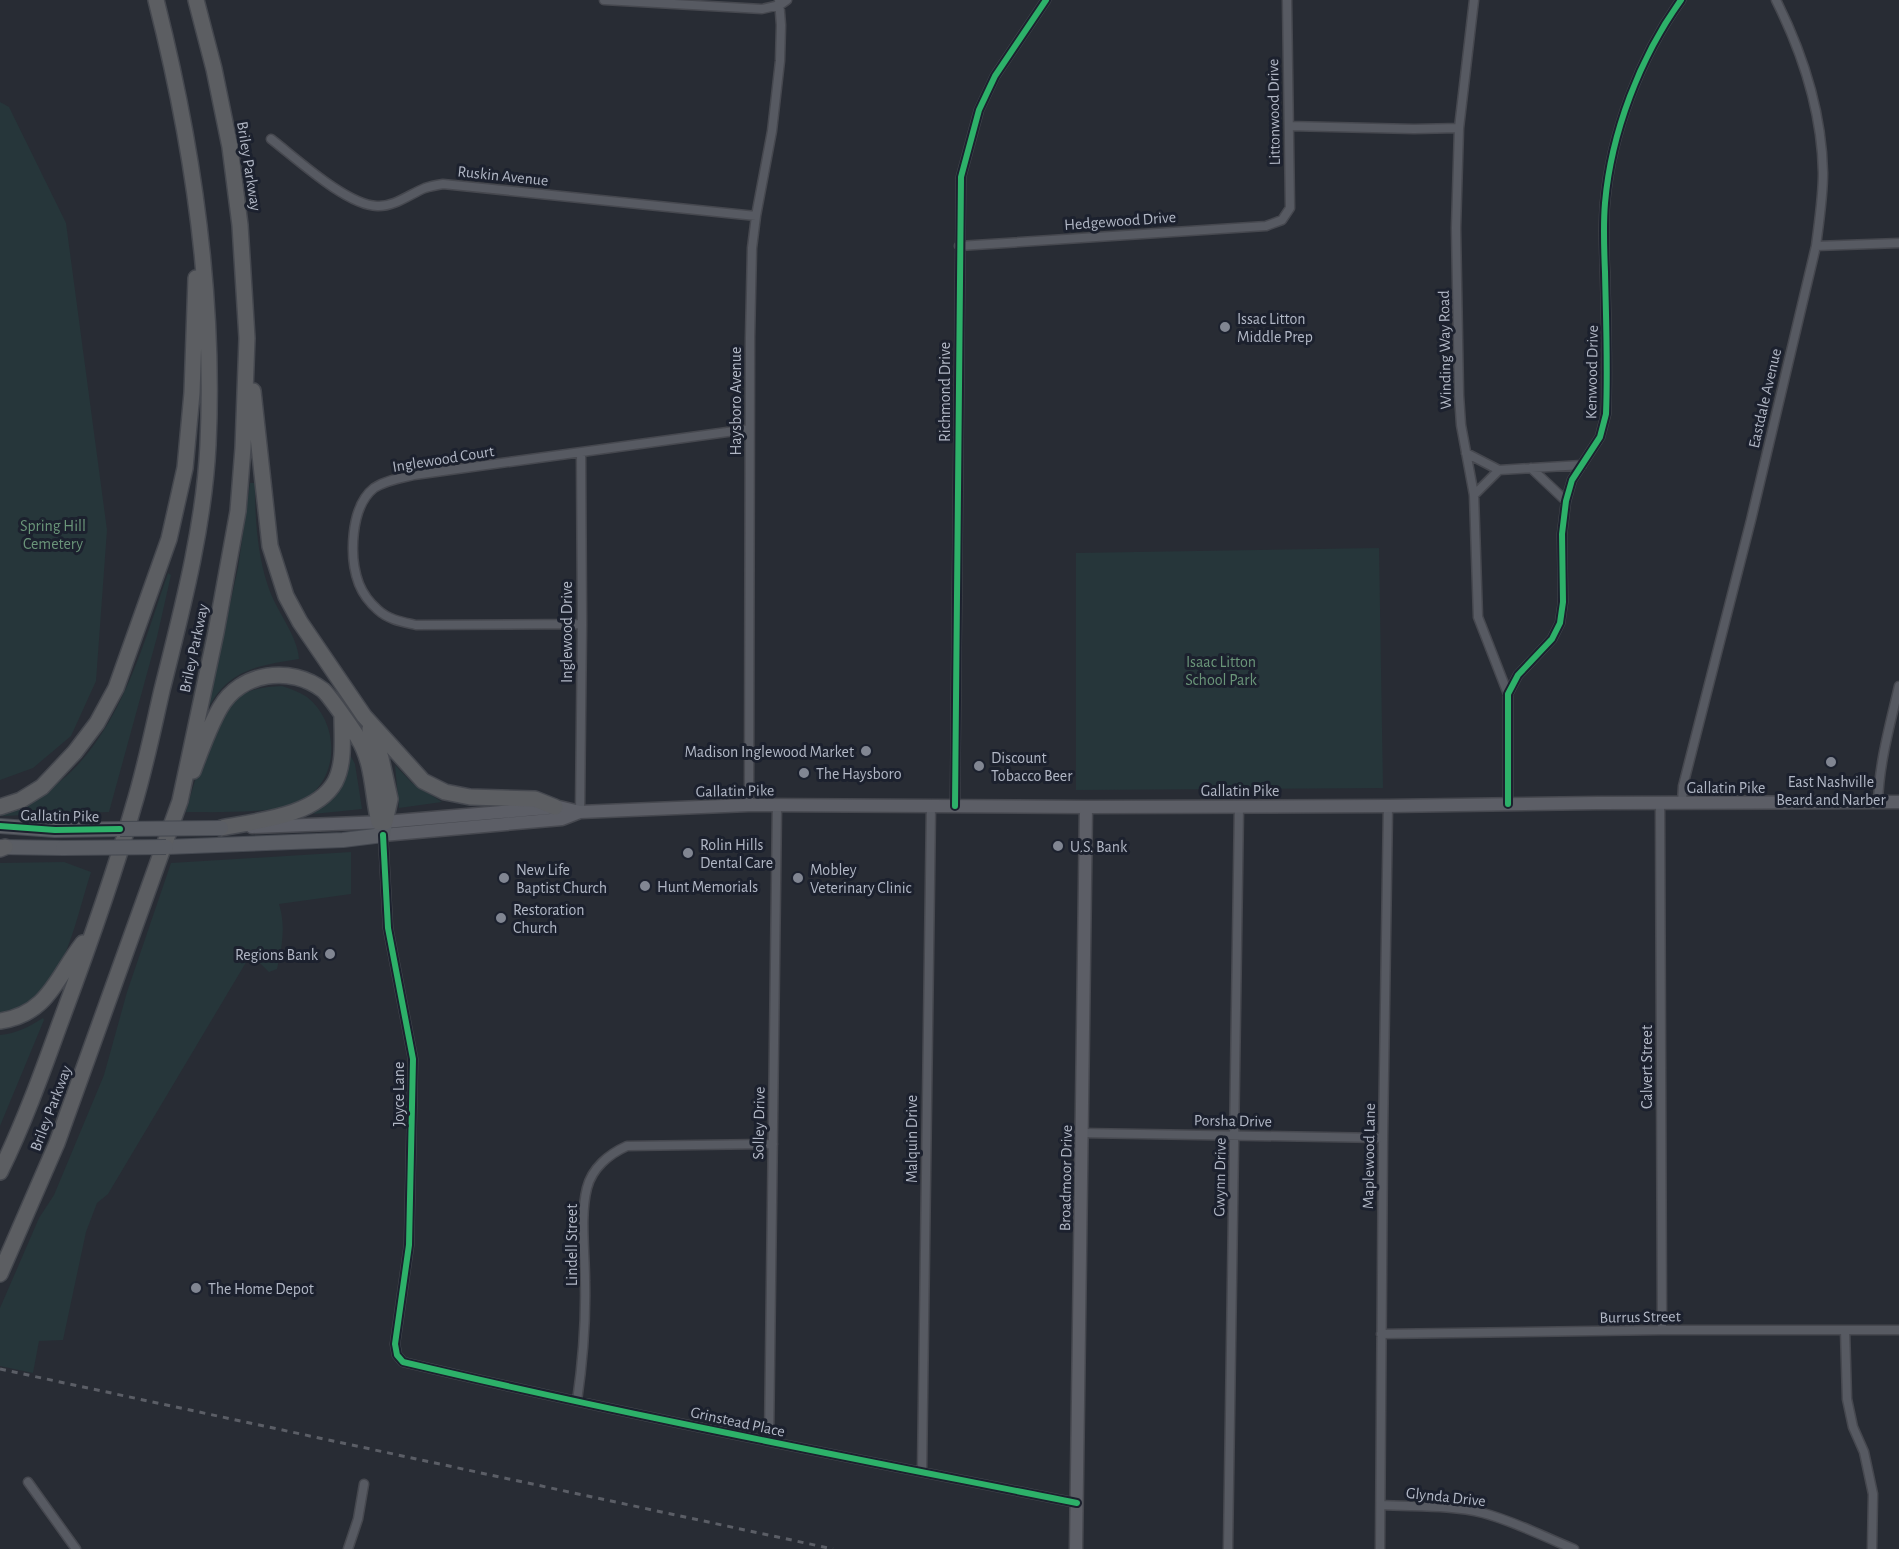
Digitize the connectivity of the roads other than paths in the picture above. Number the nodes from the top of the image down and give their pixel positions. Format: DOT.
graph roads {
  1 [pos="156,0"];
  2 [pos="196,0"];
  3 [pos="604,0"];
  4 [pos="1046,0"];
  5 [pos="1287,0"];
  6 [pos="1474,0"];
  7 [pos="1682,0"];
  8 [pos="1776,0"];
  9 [pos="782,2"];
  10 [pos="1288,126"];
  11 [pos="1459,128"];
  12 [pos="271,139"];
  13 [pos="198,209"];
  14 [pos="756,216"];
  15 [pos="1282,220"];
  16 [pos="1899,243"];
  17 [pos="959,246"];
  18 [pos="1816,246"];
  19 [pos="247,338"];
  20 [pos="749,429"];
  21 [pos="581,453"];
  22 [pos="1466,453"];
  23 [pos="1582,465"];
  24 [pos="1531,468"];
  25 [pos="1499,470"];
  26 [pos="1474,495"];
  27 [pos="1566,501"];
  28 [pos="582,624"];
  29 [pos="1899,686"];
  30 [pos="1508,694"];
  31 [pos="364,716"];
  32 [pos="342,717"];
  33 [pos="180,801"];
  34 [pos="1899,802"];
  35 [pos="1682,803"];
  36 [pos="1878,803"];
  37 [pos="1508,804"];
  38 [pos="1660,804"];
  39 [pos="749,805"];
  40 [pos="777,805"];
  41 [pos="931,806"];
  42 [pos="955,806"];
  43 [pos="1239,806"];
  44 [pos="1389,806"];
  45 [pos="0,807"];
  46 [pos="555,807"];
  47 [pos="1086,807"];
  48 [pos="580,812"];
  49 [pos="0,826"];
  50 [pos="383,826"];
  51 [pos="221,828"];
  52 [pos="2,848"];
  53 [pos="96,927"];
  54 [pos="0,1020"];
  55 [pos="1083,1133"];
  56 [pos="1235,1135"];
  57 [pos="1383,1137"];
  58 [pos="773,1144"];
  59 [pos="0,1173"];
  60 [pos="0,1274"];
  61 [pos="1662,1330"];
  62 [pos="1845,1330"];
  63 [pos="1899,1330"];
  64 [pos="1381,1334"];
  65 [pos="397,1355"];
  66 [pos="577,1401"];
  67 [pos="769,1441"];
  68 [pos="922,1472"];
  69 [pos="28,1482"];
  70 [pos="364,1484"];
  71 [pos="1077,1503"];
  72 [pos="1381,1505"];
  73 [pos="76,1549"];
  74 [pos="348,1549"];
  75 [pos="1077,1549"];
  76 [pos="1227,1549"];
  77 [pos="1380,1549"];
  78 [pos="1574,1549"];
  79 [pos="1872,1549"];
  1 -- 13 [label="highway, Briley Parkway"];
  2 -- 19 [label="highway, Briley Parkway"];
  3 -- 9 [label="street"];
  4 -- 17 [label="street, Richmond Drive"];
  5 -- 10 [label="street, Littonwood Drive"];
  6 -- 11 [label="street, Winding Way Road"];
  7 -- 23 [label="street, Kenwood Drive"];
  8 -- 18 [label="street, Eastdale Avenue"];
  9 -- 14 [label="street, Haysboro Avenue"];
  10 -- 11 [label="street"];
  10 -- 15 [label="street, Littonwood Drive"];
  11 -- 22 [label="street, Winding Way Road"];
  12 -- 14 [label="street, Ruskin Avenue"];
  13 -- 45 [label="highway"];
  13 -- 53 [label="highway, Briley Parkway"];
  14 -- 20 [label="street, Haysboro Avenue"];
  15 -- 17 [label="street, Hedgewood Drive"];
  16 -- 18 [label="street"];
  17 -- 42 [label="street, Richmond Drive"];
  18 -- 35 [label="street, Eastdale Avenue"];
  19 -- 31 [label="highway"];
  19 -- 33 [label="highway, Briley Parkway"];
  20 -- 21 [label="street, Inglewood Court"];
  20 -- 39 [label="street, Haysboro Avenue"];
  21 -- 28 [label="street, Inglewood Drive"];
  21 -- 28 [label="street, Inglewood Court"];
  22 -- 25 [label="street"];
  22 -- 26 [label="street, Winding Way Road"];
  23 -- 24 [label="street"];
  23 -- 27 [label="street, Kenwood Drive"];
  24 -- 25 [label="street"];
  24 -- 27 [label="street"];
  25 -- 26 [label="street"];
  26 -- 30 [label="street, Winding Way Road"];
  27 -- 30 [label="street, Kenwood Drive"];
  28 -- 48 [label="street, Inglewood Drive"];
  29 -- 36 [label="street"];
  30 -- 37 [label="street"];
  31 -- 46 [label="highway"];
  31 -- 50 [label="highway"];
  32 -- 33 [label="highway"];
  32 -- 50 [label="highway"];
  32 -- 51 [label="highway"];
  33 -- 60 [label="highway, Briley Parkway"];
  34 -- 36 [label="main road, Gallatin Pike"];
  35 -- 36 [label="main road, Gallatin Pike"];
  35 -- 38 [label="main road, Gallatin Pike"];
  37 -- 38 [label="main road, Gallatin Pike"];
  37 -- 44 [label="main road, Gallatin Pike"];
  38 -- 61 [label="street, Calvert Street"];
  39 -- 40 [label="main road, Gallatin Pike"];
  39 -- 48 [label="main road, Gallatin Pike"];
  40 -- 41 [label="main road, Gallatin Pike"];
  40 -- 58 [label="street, Solley Drive"];
  41 -- 42 [label="main road, Gallatin Pike"];
  41 -- 68 [label="street, Malquin Drive"];
  42 -- 47 [label="main road, Gallatin Pike"];
  43 -- 44 [label="main road, Gallatin Pike"];
  43 -- 47 [label="main road, Gallatin Pike"];
  43 -- 56 [label="street, Gwynn Drive"];
  44 -- 57 [label="street, Maplewood Lane"];
  46 -- 48 [label="main road, Gallatin Pike"];
  46 -- 50 [label="main road, Gallatin Pike"];
  47 -- 55 [label="main road, Broadmoor Drive"];
  48 -- 50 [label="main road, Gallatin Pike"];
  49 -- 51 [label="main road, Gallatin Pike, bridge"];
  50 -- 51 [label="main road, Gallatin Pike"];
  50 -- 52 [label="main road, Gallatin Pike, bridge"];
  50 -- 65 [label="street, Joyce Lane"];
  53 -- 54 [label="highway"];
  53 -- 59 [label="highway, Briley Parkway"];
  55 -- 56 [label="street, Porsha Drive"];
  55 -- 71 [label="main road, Broadmoor Drive"];
  56 -- 57 [label="street, Porsha Drive"];
  56 -- 76 [label="street, Gwynn Drive"];
  57 -- 64 [label="street, Maplewood Lane"];
  58 -- 66 [label="street, Lindell Street"];
  58 -- 67 [label="street, Solley Drive"];
  61 -- 62 [label="street, Burrus Street"];
  61 -- 64 [label="street, Burrus Street"];
  62 -- 63 [label="street, Burrus Street"];
  62 -- 79 [label="street"];
  64 -- 72 [label="street, Maplewood Lane"];
  65 -- 66 [label="street, Grinstead Place"];
  66 -- 67 [label="street, Grinstead Place"];
  67 -- 68 [label="street, Grinstead Place"];
  68 -- 71 [label="street, Grinstead Place"];
  69 -- 73 [label="street"];
  70 -- 74 [label="street"];
  71 -- 75 [label="main road, Broadmoor Drive"];
  72 -- 77 [label="street, Maplewood Lane"];
  72 -- 78 [label="street, Glynda Drive"];
}
